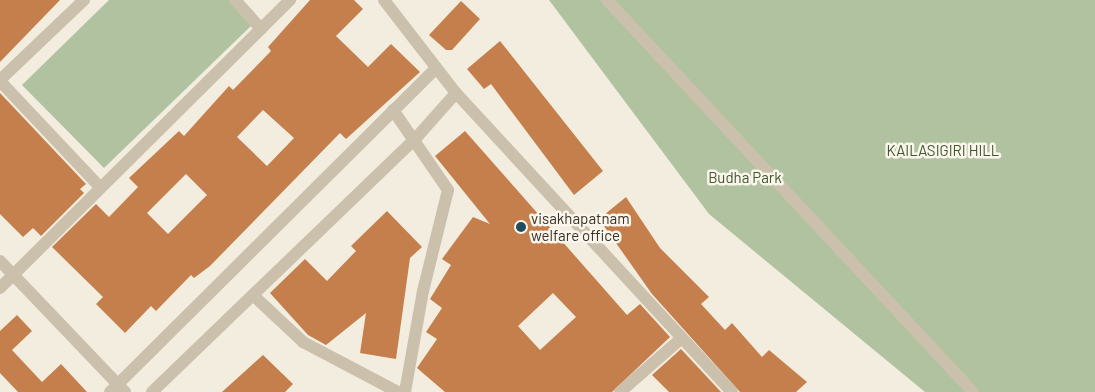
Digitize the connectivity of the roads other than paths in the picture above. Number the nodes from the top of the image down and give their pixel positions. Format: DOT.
graph roads {
  1 [pos="84,0"];
  2 [pos="235,0"];
  3 [pos="290,0"];
  4 [pos="384,0"];
  5 [pos="607,0"];
  6 [pos="261,29"];
  7 [pos="436,68"];
  8 [pos="0,81"];
  9 [pos="456,93"];
  10 [pos="393,110"];
  11 [pos="416,138"];
  12 [pos="100,187"];
  13 [pos="0,261"];
  14 [pos="13,275"];
  15 [pos="0,288"];
  16 [pos="253,295"];
  17 [pos="682,338"];
  18 [pos="117,389"];
  19 [pos="152,392"];
  20 [pos="398,392"];
  21 [pos="405,392"];
  22 [pos="620,392"];
  23 [pos="732,392"];
  24 [pos="972,392"];
  1 -- 8 [label="street"];
  2 -- 6 [label="street"];
  3 -- 6 [label="street"];
  4 -- 7 [label="street"];
  5 -- 24 [label="street"];
  6 -- 12 [label="street"];
  7 -- 9 [label="street"];
  7 -- 10 [label="street"];
  8 -- 12 [label="street"];
  9 -- 11 [label="street"];
  9 -- 17 [label="street"];
  10 -- 11 [label="street"];
  10 -- 18 [label="street"];
  11 -- 16 [label="street"];
  11 -- 21 [label="street"];
  12 -- 14 [label="street"];
  13 -- 14 [label="street"];
  14 -- 15 [label="street"];
  14 -- 18 [label="street"];
  16 -- 19 [label="street"];
  16 -- 20 [label="street"];
  17 -- 22 [label="street"];
  17 -- 23 [label="street"];
}
